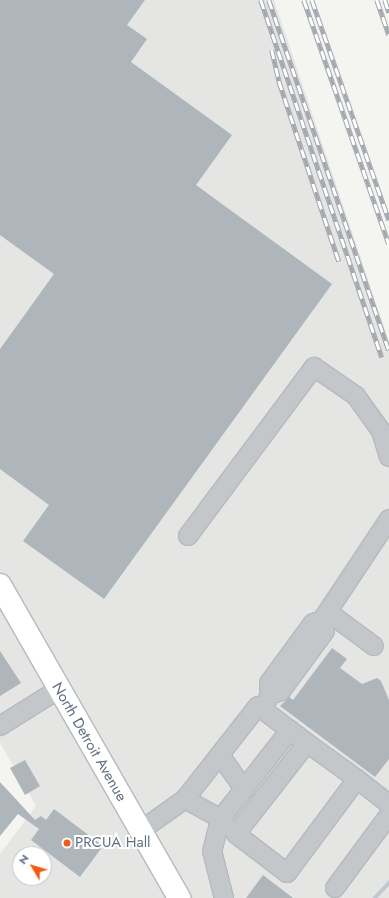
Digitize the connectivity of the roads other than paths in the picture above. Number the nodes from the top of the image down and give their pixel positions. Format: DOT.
graph roads {
  1 [pos="389,457"];
  2 [pos="389,519"];
  3 [pos="188,536"];
  4 [pos="0,585"];
  5 [pos="325,616"];
  6 [pos="374,646"];
  7 [pos="59,689"];
  8 [pos="266,702"];
  9 [pos="0,726"];
  10 [pos="290,730"];
  11 [pos="307,743"];
  12 [pos="220,755"];
  13 [pos="356,779"];
  14 [pos="244,789"];
  15 [pos="185,799"];
  16 [pos="389,804"];
  17 [pos="389,815"];
  18 [pos="220,820"];
  19 [pos="140,831"];
  20 [pos="236,834"];
  21 [pos="335,888"];
  22 [pos="179,898"];
  23 [pos="224,898"];
  1 -- 3 [label="street"];
  2 -- 5 [label="street"];
  4 -- 7 [label="main road, North Detroit Avenue"];
  5 -- 6 [label="street"];
  5 -- 8 [label="street"];
  7 -- 9 [label="street"];
  7 -- 19 [label="main road, North Detroit Avenue"];
  8 -- 10 [label="street"];
  8 -- 12 [label="street"];
  10 -- 11 [label="street"];
  10 -- 14 [label="street"];
  11 -- 13 [label="street"];
  11 -- 20 [label="street"];
  12 -- 14 [label="street"];
  12 -- 15 [label="street"];
  13 -- 16 [label="street"];
  13 -- 20 [label="street"];
  14 -- 18 [label="street"];
  15 -- 18 [label="street"];
  15 -- 19 [label="street"];
  17 -- 21 [label="street"];
  18 -- 20 [label="street"];
  18 -- 23 [label="street"];
  19 -- 22 [label="main road, North Detroit Avenue"];
}
